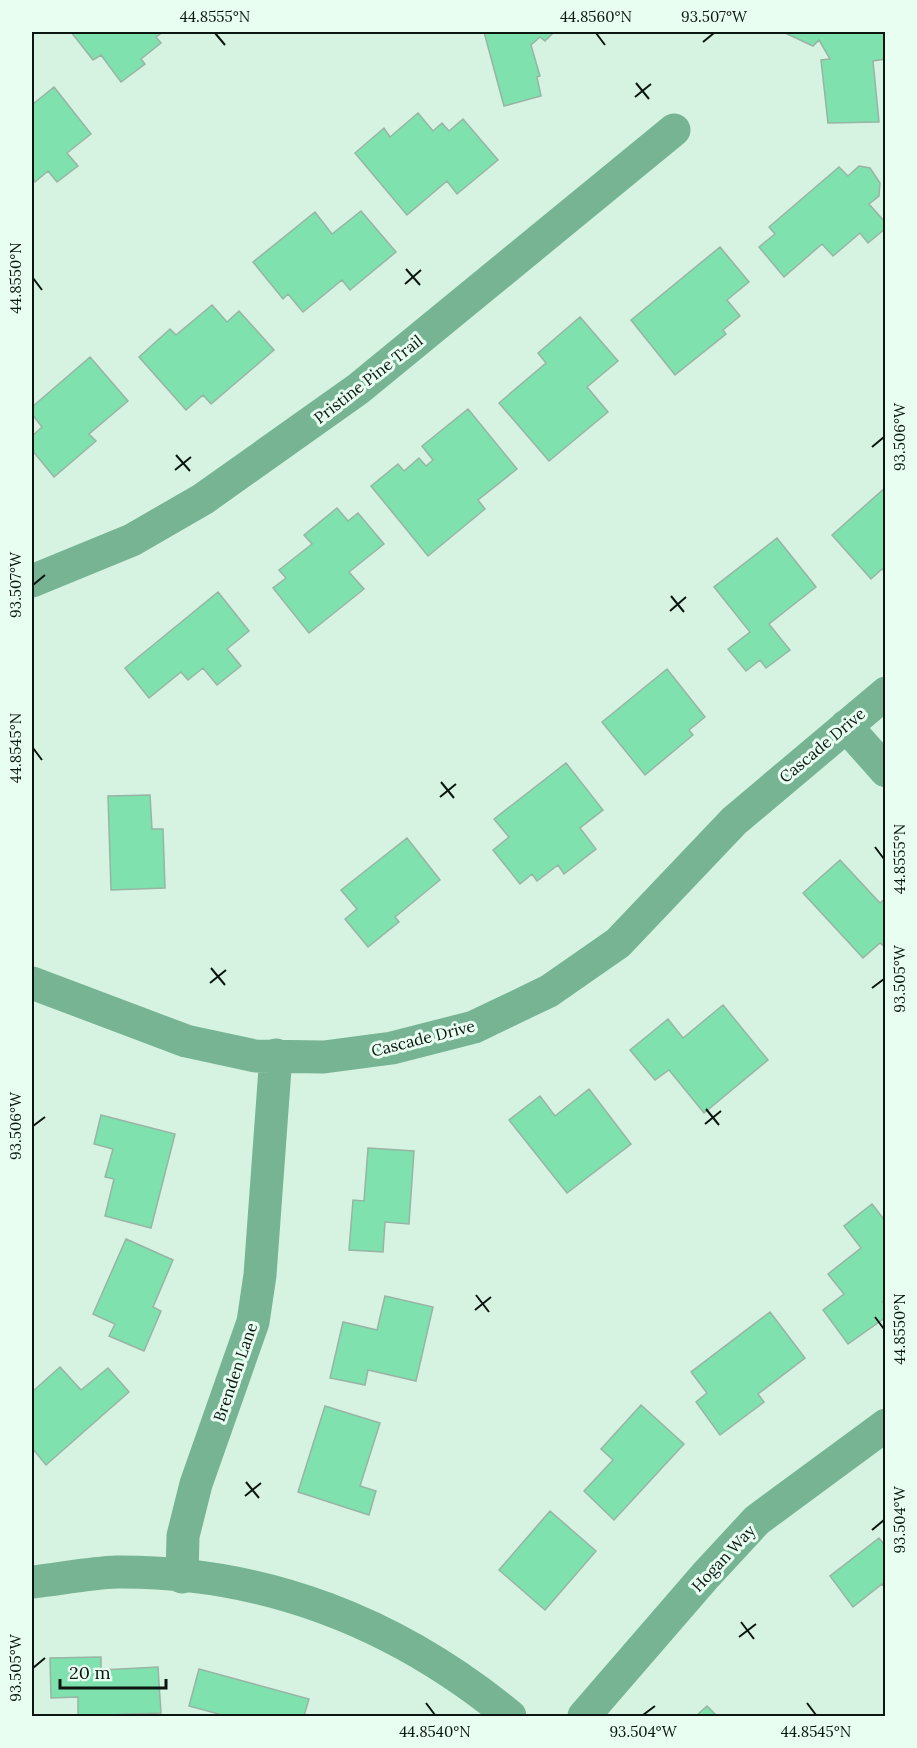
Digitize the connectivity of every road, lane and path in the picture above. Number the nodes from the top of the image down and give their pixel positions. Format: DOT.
graph roads {
  1 [pos="674,130"];
  2 [pos="32,581"];
  3 [pos="885,693"];
  4 [pos="846,726"];
  5 [pos="885,771"];
  6 [pos="32,983"];
  7 [pos="276,1055"];
  8 [pos="885,1425"];
  9 [pos="182,1577"];
  10 [pos="32,1582"];
  11 [pos="510,1716"];
  12 [pos="584,1716"];
  1 -- 2 [label="street, Pristine Pine Trail"];
  3 -- 4 [label="street, Cascade Drive"];
  4 -- 5 [label="street"];
  4 -- 7 [label="street, Cascade Drive"];
  6 -- 7 [label="street, Cascade Drive"];
  7 -- 9 [label="street, Brenden Lane"];
  8 -- 12 [label="street, Hogan Way"];
  9 -- 10 [label="street"];
  9 -- 11 [label="street"];
}
